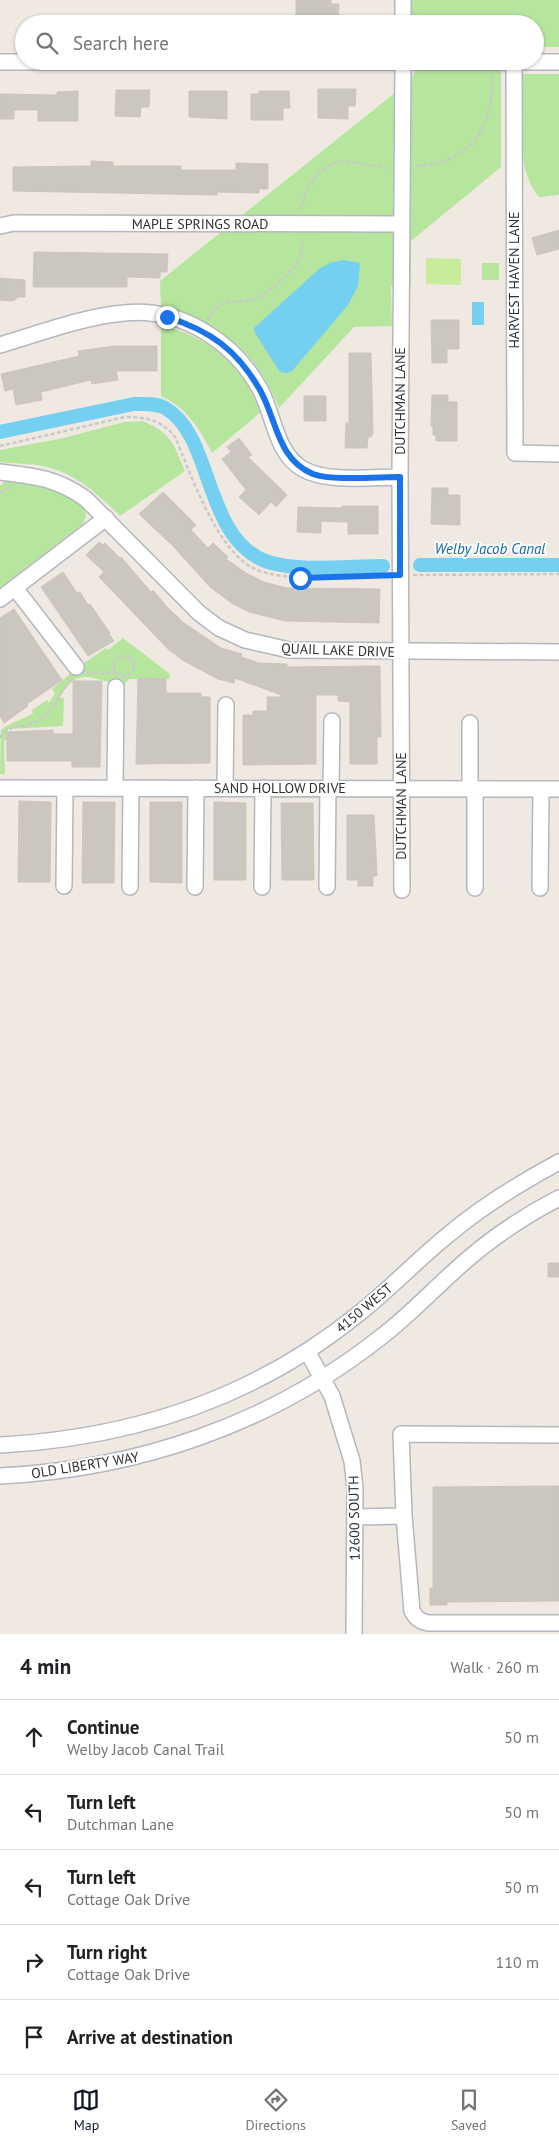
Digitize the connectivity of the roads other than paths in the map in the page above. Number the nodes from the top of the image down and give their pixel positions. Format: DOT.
graph roads {
  1 [pos="403,0"];
  2 [pos="403,15"];
  3 [pos="0,62"];
  4 [pos="15,62"];
  5 [pos="544,62"];
  6 [pos="559,62"];
  7 [pos="403,70"];
  8 [pos="514,70"];
  9 [pos="401,224"];
  10 [pos="0,226"];
  11 [pos="0,345"];
  12 [pos="559,454"];
  13 [pos="0,472"];
  14 [pos="400,477"];
  15 [pos="106,518"];
  16 [pos="15,588"];
  17 [pos="0,599"];
  18 [pos="401,651"];
  19 [pos="559,652"];
  20 [pos="80,672"];
  21 [pos="116,687"];
  22 [pos="226,705"];
  23 [pos="332,722"];
  24 [pos="470,723"];
  25 [pos="0,788"];
  26 [pos="65,788"];
  27 [pos="115,788"];
  28 [pos="131,788"];
  29 [pos="196,788"];
  30 [pos="225,788"];
  31 [pos="262,788"];
  32 [pos="330,788"];
  33 [pos="401,788"];
  34 [pos="472,788"];
  35 [pos="541,789"];
  36 [pos="559,789"];
  37 [pos="64,886"];
  38 [pos="130,886"];
  39 [pos="196,887"];
  40 [pos="262,887"];
  41 [pos="327,887"];
  42 [pos="475,888"];
  43 [pos="540,888"];
  44 [pos="402,890"];
  45 [pos="559,1162"];
  46 [pos="559,1198"];
  47 [pos="307,1351"];
  48 [pos="322,1378"];
  49 [pos="151,1422"];
  50 [pos="559,1435"];
  51 [pos="0,1445"];
  52 [pos="0,1476"];
  53 [pos="404,1516"];
  54 [pos="355,1517"];
  55 [pos="559,1622"];
  56 [pos="354,1634"];
  1 -- 2 [label="street"];
  3 -- 4 [label="street"];
  5 -- 6 [label="street"];
  7 -- 9 [label="street, DUTCHMAN LANE"];
  8 -- 12 [label="street, HARVEST HAVEN LANE"];
  9 -- 10 [label="street, MAPLE SPRINGS ROAD"];
  9 -- 14 [label="street, DUTCHMAN LANE"];
  11 -- 14 [label="street"];
  13 -- 15 [label="street, QUAIL LAKE DRIVE"];
  14 -- 18 [label="street, DUTCHMAN LANE"];
  15 -- 16 [label="street"];
  15 -- 18 [label="street, QUAIL LAKE DRIVE"];
  16 -- 17 [label="street"];
  16 -- 20 [label="street"];
  18 -- 19 [label="street, QUAIL LAKE DRIVE"];
  18 -- 33 [label="street, DUTCHMAN LANE"];
  21 -- 27 [label="street"];
  22 -- 30 [label="street"];
  23 -- 32 [label="street"];
  24 -- 34 [label="street"];
  25 -- 26 [label="street, SAND HOLLOW DRIVE"];
  26 -- 27 [label="street, SAND HOLLOW DRIVE"];
  26 -- 37 [label="street"];
  27 -- 28 [label="street, SAND HOLLOW DRIVE"];
  28 -- 29 [label="street, SAND HOLLOW DRIVE"];
  28 -- 38 [label="street"];
  29 -- 30 [label="street, SAND HOLLOW DRIVE"];
  29 -- 39 [label="street"];
  30 -- 31 [label="street, SAND HOLLOW DRIVE"];
  31 -- 32 [label="street, SAND HOLLOW DRIVE"];
  31 -- 40 [label="street"];
  32 -- 33 [label="street, SAND HOLLOW DRIVE"];
  32 -- 41 [label="street"];
  33 -- 34 [label="street, SAND HOLLOW DRIVE"];
  33 -- 44 [label="street, DUTCHMAN LANE"];
  34 -- 35 [label="street, SAND HOLLOW DRIVE"];
  34 -- 42 [label="street"];
  35 -- 36 [label="street, SAND HOLLOW DRIVE"];
  35 -- 43 [label="street"];
  45 -- 47 [label="street, 4150 WEST"];
  46 -- 48 [label="street"];
  47 -- 48 [label="street, 12600 SOUTH"];
  47 -- 49 [label="street, 4150 WEST"];
  48 -- 52 [label="street, OLD LIBERTY WAY"];
  48 -- 54 [label="street, 12600 SOUTH"];
  49 -- 51 [label="street, OLD LIBERTY WAY"];
  50 -- 53 [label="street"];
  53 -- 54 [label="street"];
  53 -- 55 [label="street"];
  54 -- 56 [label="street, 12600 SOUTH"];
}
